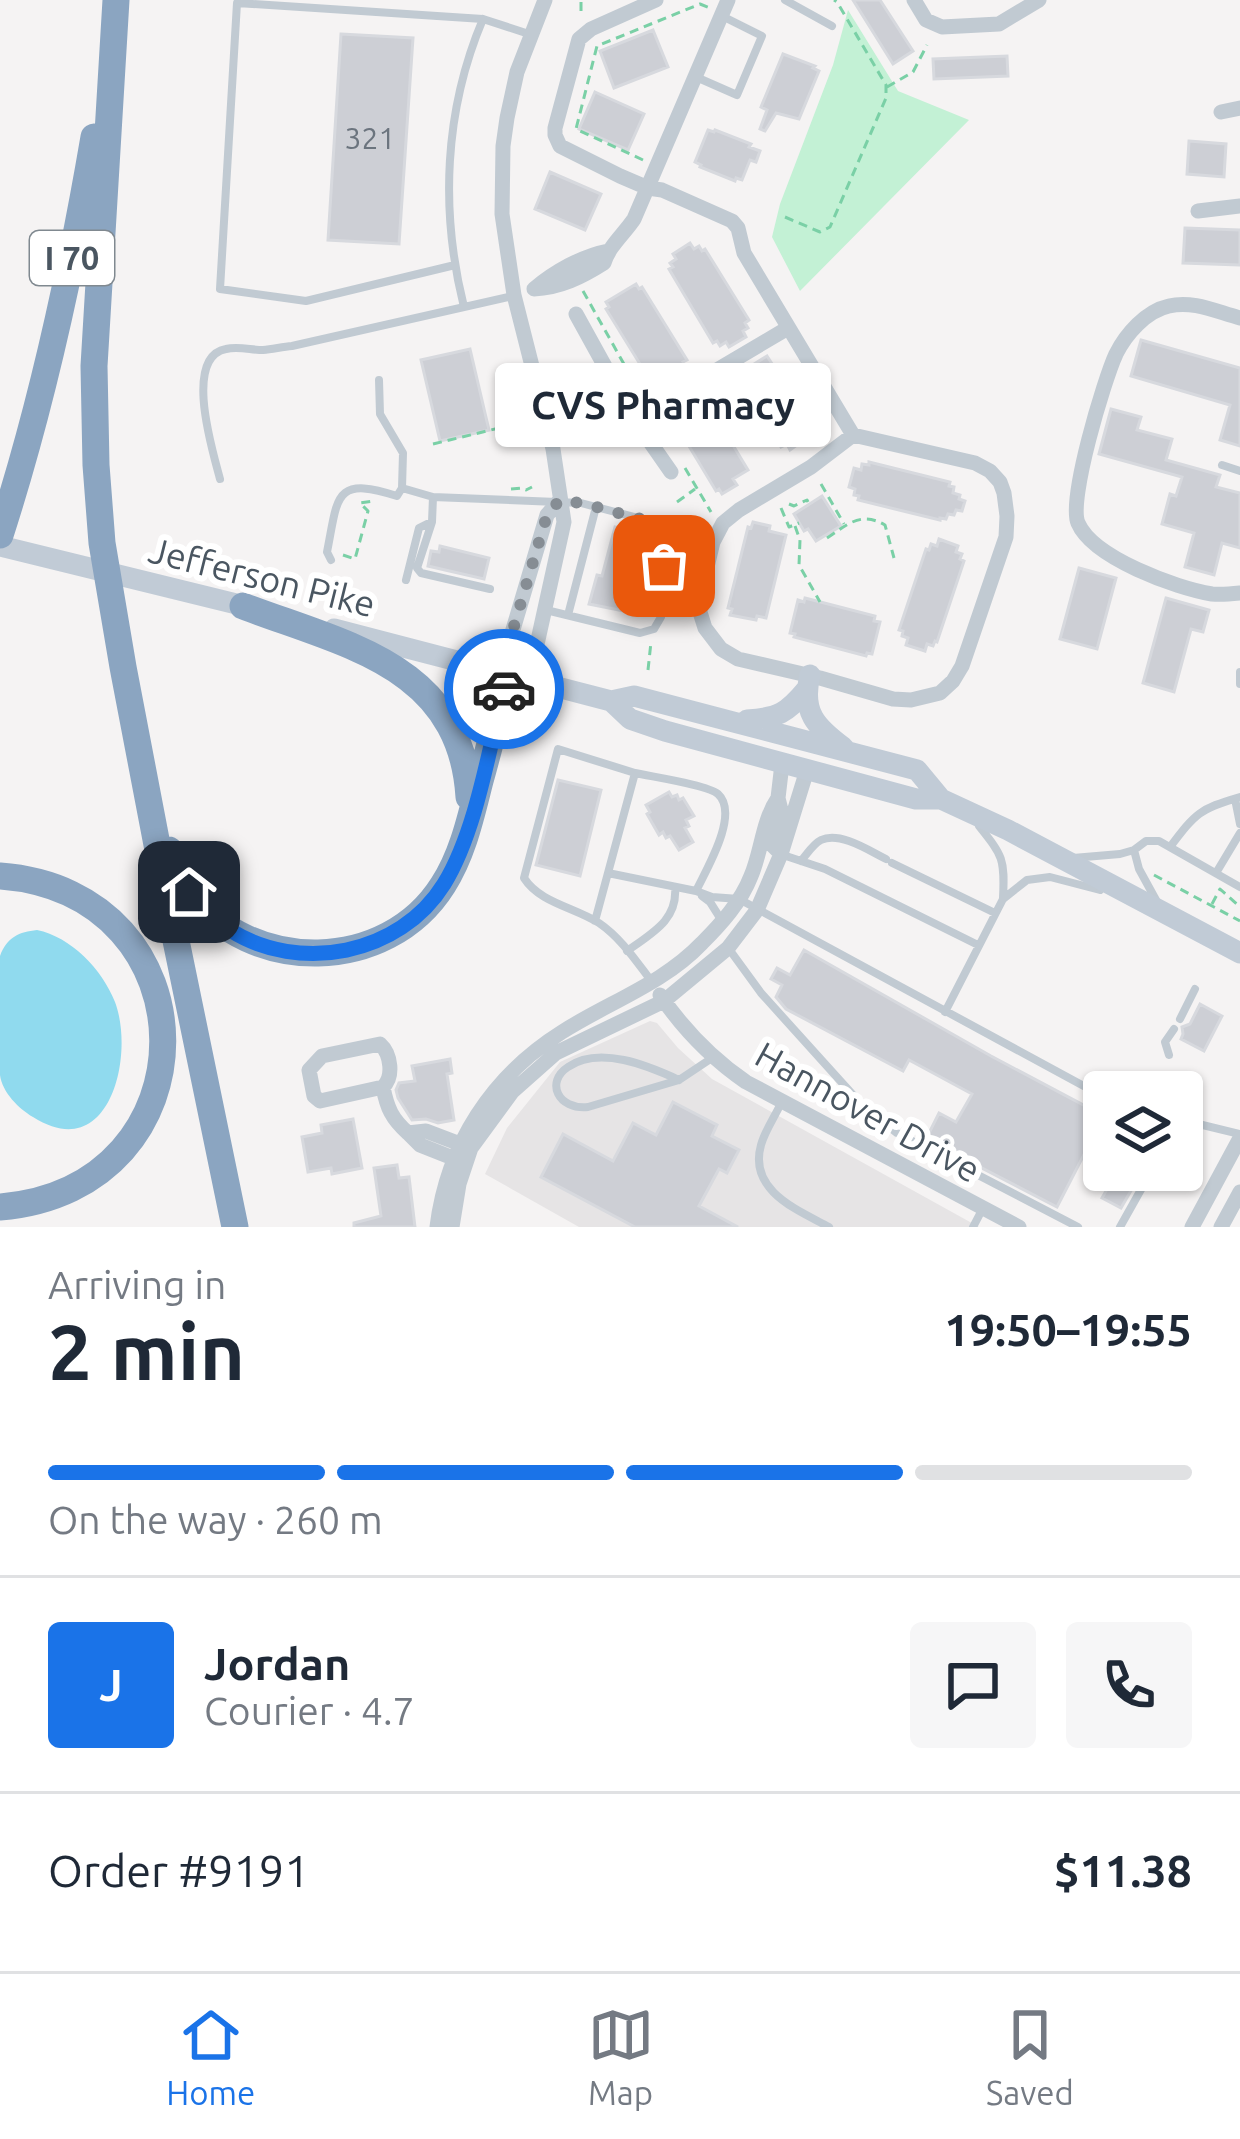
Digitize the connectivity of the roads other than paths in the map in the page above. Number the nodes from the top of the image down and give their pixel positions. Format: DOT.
graph roads {
  1 [pos="115,0"];
  2 [pos="545,0"];
  3 [pos="656,0"];
  4 [pos="785,0"];
  5 [pos="914,0"];
  6 [pos="1039,0"];
  7 [pos="720,8"];
  8 [pos="483,19"];
  9 [pos="832,26"];
  10 [pos="531,34"];
  11 [pos="695,76"];
  12 [pos="1240,108"];
  13 [pos="1221,112"];
  14 [pos="648,188"];
  15 [pos="1240,206"];
  16 [pos="1198,211"];
  17 [pos="454,265"];
  18 [pos="514,295"];
  19 [pos="464,307"];
  20 [pos="576,314"];
  21 [pos="1240,319"];
  22 [pos="788,328"];
  23 [pos="379,380"];
  24 [pos="634,419"];
  25 [pos="854,435"];
  26 [pos="1222,465"];
  27 [pos="1240,471"];
  28 [pos="670,472"];
  29 [pos="220,479"];
  30 [pos="401,488"];
  31 [pos="433,496"];
  32 [pos="513,501"];
  33 [pos="559,501"];
  34 [pos="596,507"];
  35 [pos="511,516"];
  36 [pos="432,522"];
  37 [pos="4,524"];
  38 [pos="673,527"];
  39 [pos="669,545"];
  40 [pos="0,546"];
  41 [pos="666,556"];
  42 [pos="331,560"];
  43 [pos="406,580"];
  44 [pos="670,583"];
  45 [pos="490,589"];
  46 [pos="1240,593"];
  47 [pos="243,606"];
  48 [pos="545,609"];
  49 [pos="568,615"];
  50 [pos="1240,672"];
  51 [pos="508,673"];
  52 [pos="808,682"];
  53 [pos="1240,684"];
  54 [pos="611,701"];
  55 [pos="729,721"];
  56 [pos="849,752"];
  57 [pos="782,764"];
  58 [pos="807,770"];
  59 [pos="145,772"];
  60 [pos="635,773"];
  61 [pos="1237,798"];
  62 [pos="778,799"];
  63 [pos="941,799"];
  64 [pos="967,810"];
  65 [pos="471,818"];
  66 [pos="1240,824"];
  67 [pos="1240,833"];
  68 [pos="1237,846"];
  69 [pos="1170,847"];
  70 [pos="1134,850"];
  71 [pos="781,854"];
  72 [pos="1062,858"];
  73 [pos="801,861"];
  74 [pos="608,873"];
  75 [pos="1216,873"];
  76 [pos="0,876"];
  77 [pos="674,887"];
  78 [pos="1240,887"];
  79 [pos="696,891"];
  80 [pos="1136,898"];
  81 [pos="739,899"];
  82 [pos="1003,899"];
  83 [pos="757,910"];
  84 [pos="1163,912"];
  85 [pos="995,913"];
  86 [pos="596,921"];
  87 [pos="722,921"];
  88 [pos="978,945"];
  89 [pos="728,948"];
  90 [pos="627,951"];
  91 [pos="1240,953"];
  92 [pos="652,982"];
  93 [pos="1196,989"];
  94 [pos="664,1000"];
  95 [pos="945,1012"];
  96 [pos="1180,1019"];
  97 [pos="1174,1029"];
  98 [pos="1169,1055"];
  99 [pos="713,1058"];
  100 [pos="679,1080"];
  101 [pos="1083,1086"];
  102 [pos="383,1087"];
  103 [pos="782,1100"];
  104 [pos="1203,1126"];
  105 [pos="1240,1136"];
  106 [pos="463,1153"];
  107 [pos="1140,1191"];
  108 [pos="1240,1192"];
  109 [pos="0,1207"];
  110 [pos="983,1208"];
  111 [pos="235,1227"];
  112 [pos="437,1227"];
  113 [pos="452,1227"];
  114 [pos="829,1227"];
  115 [pos="973,1227"];
  116 [pos="1019,1227"];
  117 [pos="1078,1227"];
  118 [pos="1120,1227"];
  119 [pos="1192,1227"];
  120 [pos="1221,1227"];
  1 -- 37 [label="highway, I 70"];
  1 -- 59 [label="highway"];
  2 -- 10 [label="street"];
  3 -- 14 [label="street"];
  4 -- 9 [label="lane"];
  5 -- 6 [label="street"];
  7 -- 11 [label="street"];
  7 -- 11 [label="lane"];
  8 -- 10 [label="lane"];
  8 -- 17 [label="lane"];
  8 -- 17 [label="lane"];
  10 -- 18 [label="street"];
  11 -- 14 [label="street"];
  12 -- 13 [label="street"];
  14 -- 18 [label="street"];
  14 -- 22 [label="street"];
  15 -- 16 [label="street"];
  17 -- 19 [label="lane"];
  18 -- 19 [label="lane"];
  18 -- 33 [label="street"];
  19 -- 29 [label="lane"];
  20 -- 24 [label="street"];
  21 -- 46 [label="street"];
  22 -- 24 [label="street"];
  22 -- 25 [label="street"];
  23 -- 30 [label="lane"];
  24 -- 28 [label="street"];
  25 -- 52 [label="street"];
  25 -- 52 [label="street"];
  26 -- 27 [label="lane"];
  30 -- 31 [label="lane"];
  30 -- 42 [label="lane"];
  31 -- 32 [label="lane"];
  31 -- 36 [label="lane"];
  32 -- 33 [label="lane"];
  32 -- 35 [label="lane"];
  33 -- 34 [label="lane"];
  33 -- 48 [label="street"];
  33 -- 51 [label="street"];
  34 -- 38 [label="lane"];
  34 -- 49 [label="lane"];
  36 -- 43 [label="lane"];
  36 -- 45 [label="lane"];
  38 -- 39 [label="lane"];
  38 -- 44 [label="lane"];
  40 -- 47 [label="main road, Jefferson Pike"];
  41 -- 44 [label="lane"];
  44 -- 49 [label="lane"];
  47 -- 51 [label="main road, Jefferson Pike"];
  47 -- 65 [label="highway"];
  48 -- 49 [label="lane"];
  48 -- 51 [label="street"];
  50 -- 53 [label="lane"];
  51 -- 54 [label="main road, Jefferson Pike"];
  51 -- 65 [label="highway"];
  52 -- 55 [label="main road"];
  52 -- 56 [label="main road"];
  54 -- 55 [label="main road"];
  54 -- 57 [label="main road"];
  55 -- 56 [label="main road"];
  56 -- 63 [label="main road"];
  57 -- 58 [label="main road"];
  57 -- 62 [label="street"];
  58 -- 63 [label="main road"];
  58 -- 71 [label="street"];
  59 -- 65 [label="highway"];
  59 -- 111 [label="highway"];
  60 -- 74 [label="lane"];
  60 -- 79 [label="lane"];
  60 -- 86 [label="lane"];
  61 -- 66 [label="lane"];
  61 -- 69 [label="lane"];
  62 -- 71 [label="street"];
  62 -- 81 [label="street"];
  63 -- 64 [label="main road"];
  64 -- 72 [label="main road"];
  64 -- 82 [label="lane"];
  67 -- 68 [label="lane"];
  68 -- 75 [label="lane"];
  69 -- 70 [label="lane"];
  69 -- 75 [label="lane"];
  70 -- 72 [label="lane"];
  70 -- 84 [label="lane"];
  71 -- 73 [label="lane"];
  71 -- 83 [label="street"];
  72 -- 80 [label="main road"];
  73 -- 85 [label="lane"];
  73 -- 88 [label="lane"];
  74 -- 77 [label="lane"];
  74 -- 86 [label="lane"];
  75 -- 78 [label="lane"];
  76 -- 109 [label="highway"];
  77 -- 79 [label="lane"];
  77 -- 90 [label="lane"];
  79 -- 81 [label="lane"];
  79 -- 87 [label="lane"];
  80 -- 82 [label="lane"];
  80 -- 84 [label="main road"];
  81 -- 83 [label="lane"];
  81 -- 87 [label="street"];
  82 -- 85 [label="lane"];
  83 -- 89 [label="street"];
  83 -- 95 [label="lane"];
  84 -- 91 [label="main road"];
  85 -- 88 [label="lane"];
  86 -- 90 [label="lane"];
  87 -- 92 [label="street"];
  88 -- 95 [label="lane"];
  89 -- 94 [label="street"];
  89 -- 117 [label="lane"];
  90 -- 92 [label="lane"];
  92 -- 94 [label="street, Hannover Drive"];
  92 -- 106 [label="street"];
  93 -- 96 [label="lane"];
  94 -- 99 [label="street, Hannover Drive"];
  94 -- 106 [label="street"];
  95 -- 101 [label="lane"];
  97 -- 98 [label="lane"];
  99 -- 100 [label="lane"];
  99 -- 103 [label="street, Hannover Drive"];
  100 -- 100 [label="lane"];
  102 -- 102 [label="street"];
  102 -- 106 [label="street"];
  103 -- 110 [label="street, Hannover Drive"];
  103 -- 114 [label="lane"];
  104 -- 105 [label="lane"];
  105 -- 119 [label="street"];
  106 -- 112 [label="street"];
  106 -- 113 [label="street"];
  107 -- 118 [label="lane"];
  108 -- 120 [label="street"];
  110 -- 115 [label="lane"];
  110 -- 116 [label="street, Hannover Drive"];
}
